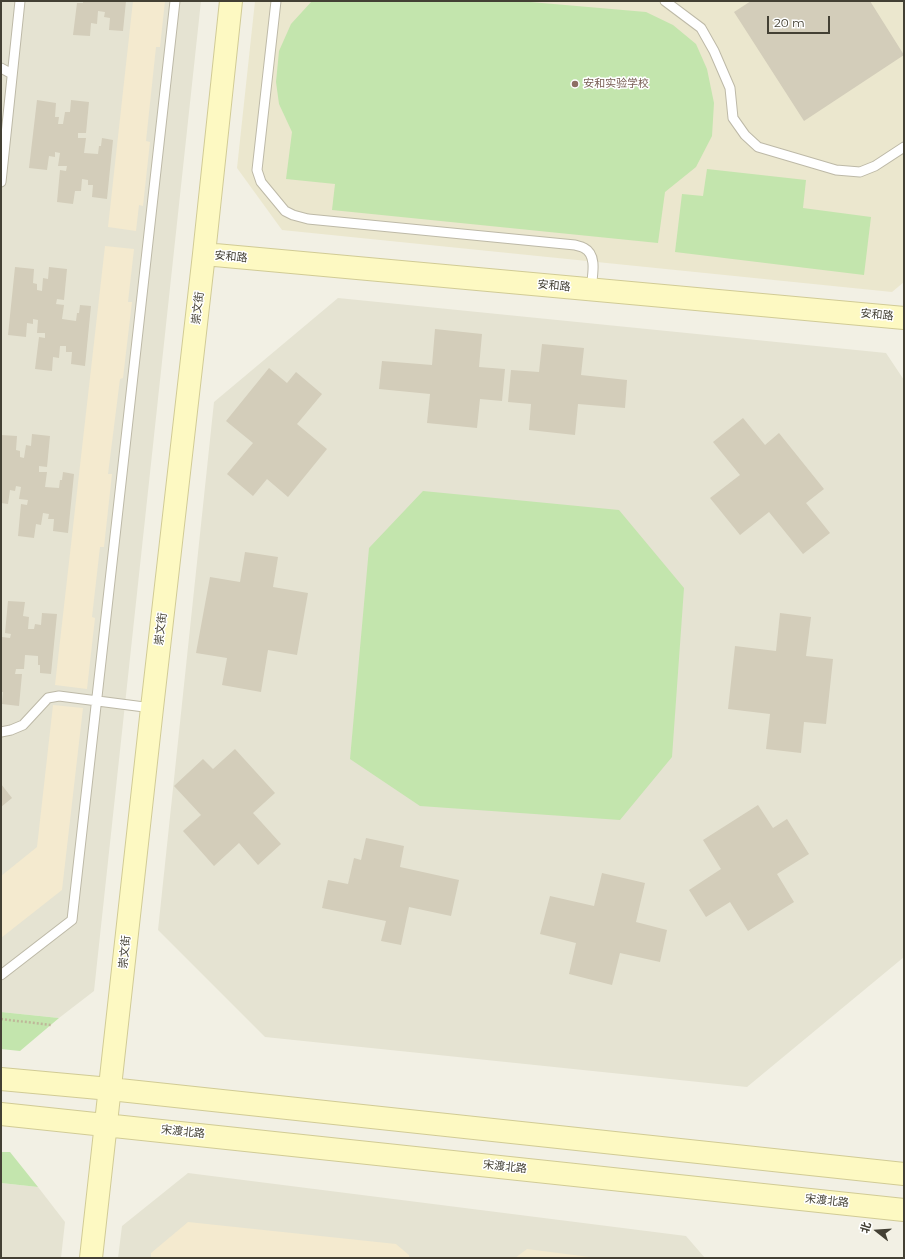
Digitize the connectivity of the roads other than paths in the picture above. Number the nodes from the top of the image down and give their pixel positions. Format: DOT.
graph roads {
  1 [pos="20,1"];
  2 [pos="175,1"];
  3 [pos="231,1"];
  4 [pos="276,1"];
  5 [pos="665,1"];
  6 [pos="1,68"];
  7 [pos="12,74"];
  8 [pos="904,147"];
  9 [pos="1,182"];
  10 [pos="204,254"];
  11 [pos="591,289"];
  12 [pos="904,318"];
  13 [pos="96,701"];
  14 [pos="152,708"];
  15 [pos="1,732"];
  16 [pos="1,975"];
  17 [pos="1,1079"];
  18 [pos="110,1088"];
  19 [pos="1,1114"];
  20 [pos="106,1124"];
  21 [pos="904,1174"];
  22 [pos="904,1210"];
  23 [pos="91,1258"];
  1 -- 7 [label="lane"];
  2 -- 13 [label="lane"];
  3 -- 10 [label="street, 崇文街"];
  4 -- 11 [label="lane"];
  5 -- 8 [label="lane"];
  6 -- 7 [label="lane"];
  7 -- 9 [label="lane"];
  10 -- 11 [label="street, 安和路"];
  10 -- 14 [label="street, 崇文街"];
  11 -- 12 [label="street, 安和路"];
  13 -- 14 [label="lane"];
  13 -- 15 [label="lane"];
  13 -- 16 [label="lane"];
  14 -- 18 [label="street, 崇文街"];
  17 -- 18 [label="street"];
  18 -- 20 [label="street, 崇文街"];
  18 -- 21 [label="street"];
  19 -- 20 [label="street, 宋渡北路"];
  20 -- 22 [label="street, 宋渡北路"];
  20 -- 23 [label="street, 崇文街"];
}
